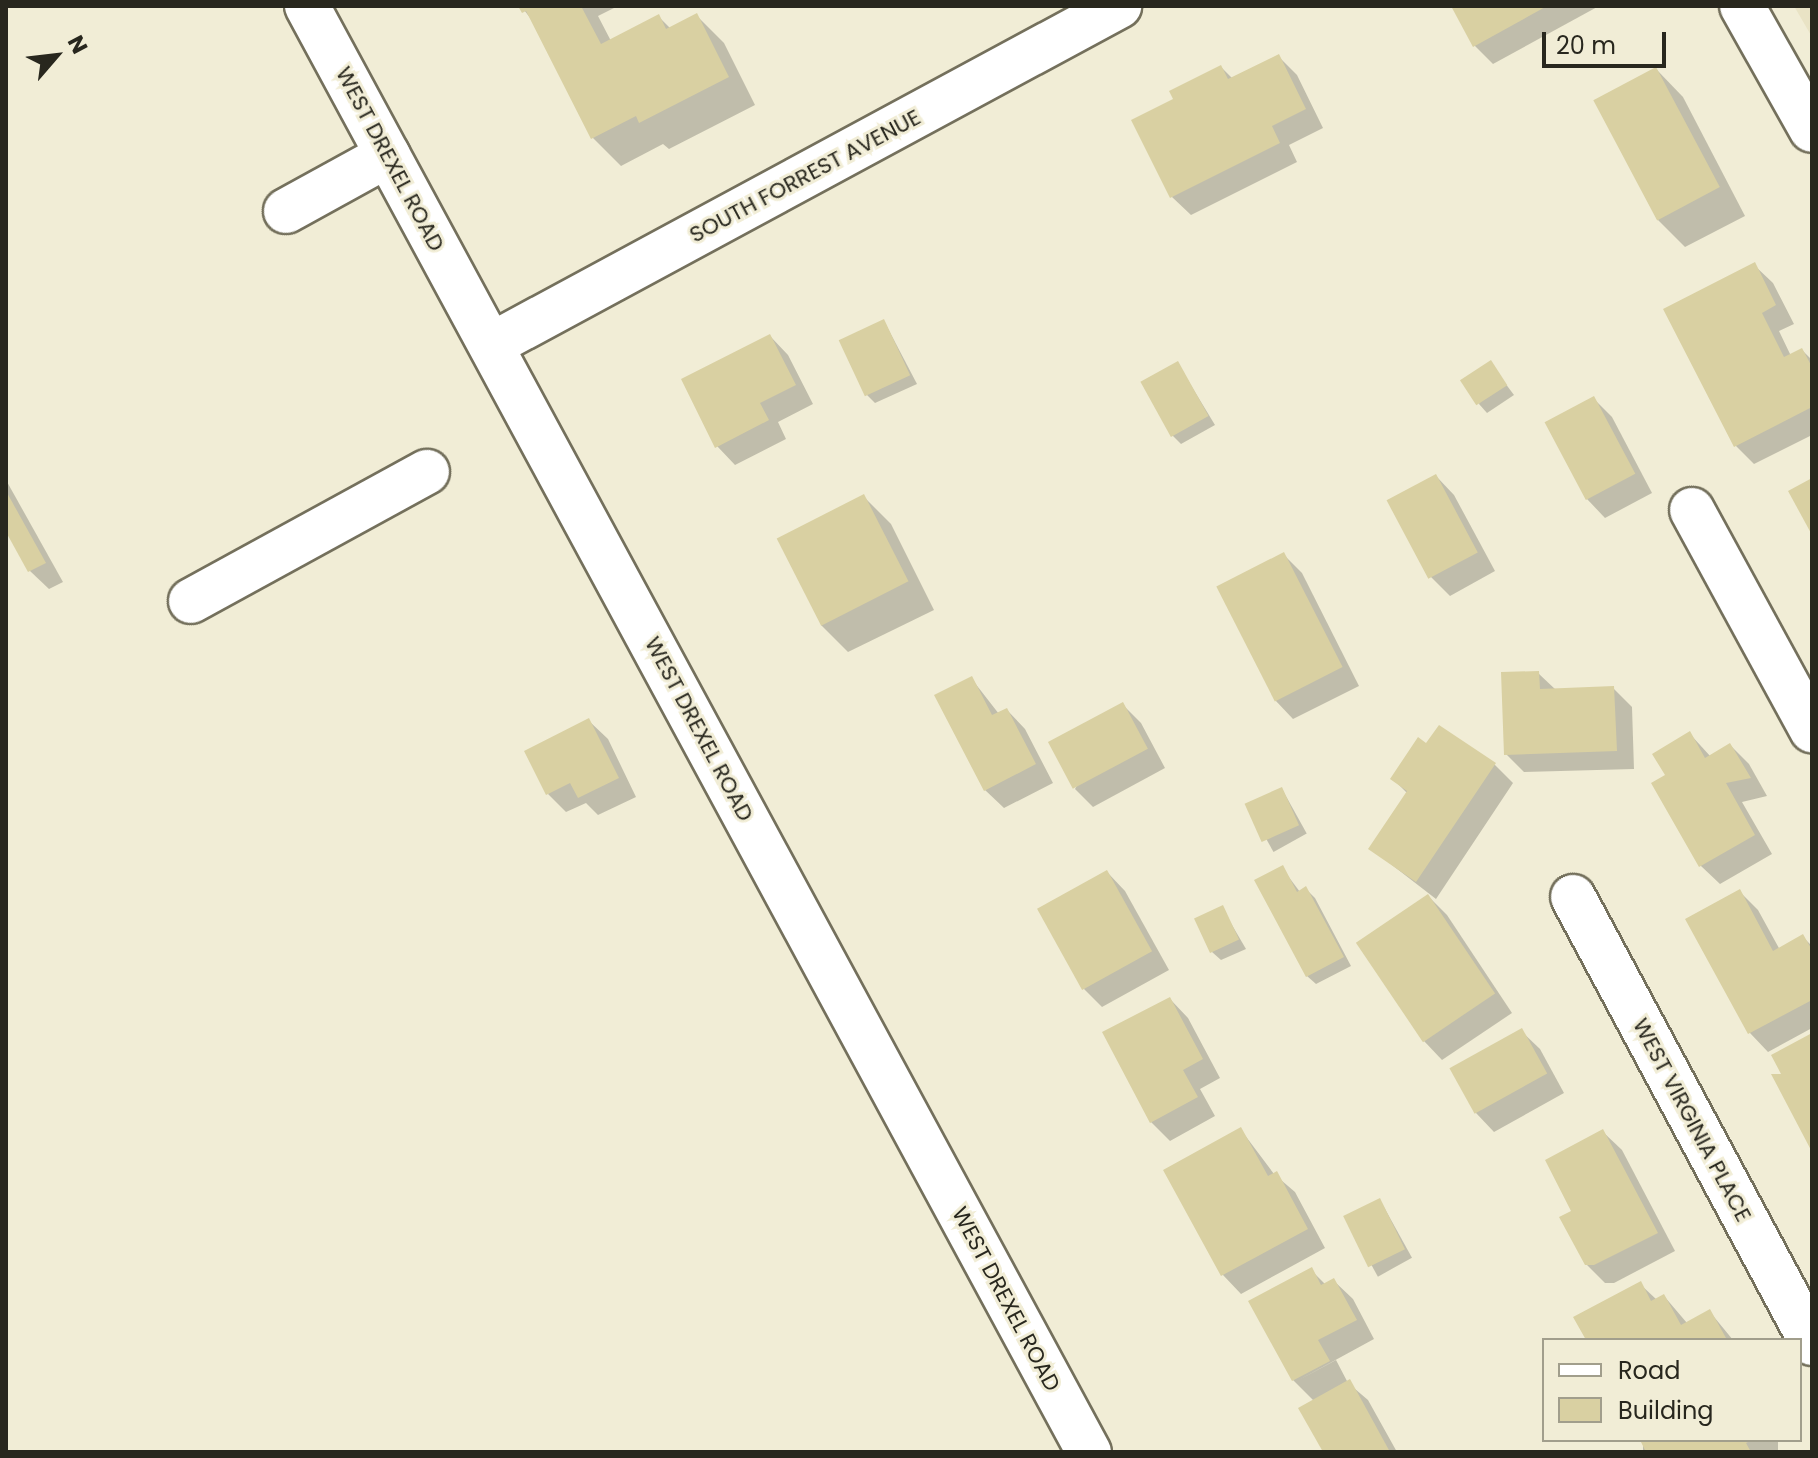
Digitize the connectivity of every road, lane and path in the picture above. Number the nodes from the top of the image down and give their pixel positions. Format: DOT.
graph roads {
  1 [pos="307,6"];
  2 [pos="1119,6"];
  3 [pos="1742,6"];
  4 [pos="1812,130"];
  5 [pos="388,155"];
  6 [pos="286,211"];
  7 [pos="491,345"];
  8 [pos="427,472"];
  9 [pos="1692,510"];
  10 [pos="191,601"];
  11 [pos="1812,730"];
  12 [pos="1573,897"];
  13 [pos="1812,1343"];
  14 [pos="1089,1452"];
  1 -- 5 [label="street, WEST DREXEL ROAD"];
  2 -- 7 [label="street, SOUTH FORREST AVENUE"];
  3 -- 4 [label="street"];
  5 -- 6 [label="street"];
  5 -- 7 [label="street, WEST DREXEL ROAD"];
  7 -- 14 [label="street, WEST DREXEL ROAD"];
  8 -- 10 [label="street"];
  9 -- 11 [label="street"];
  12 -- 13 [label="street, WEST VIRGINIA PLACE"];
}
